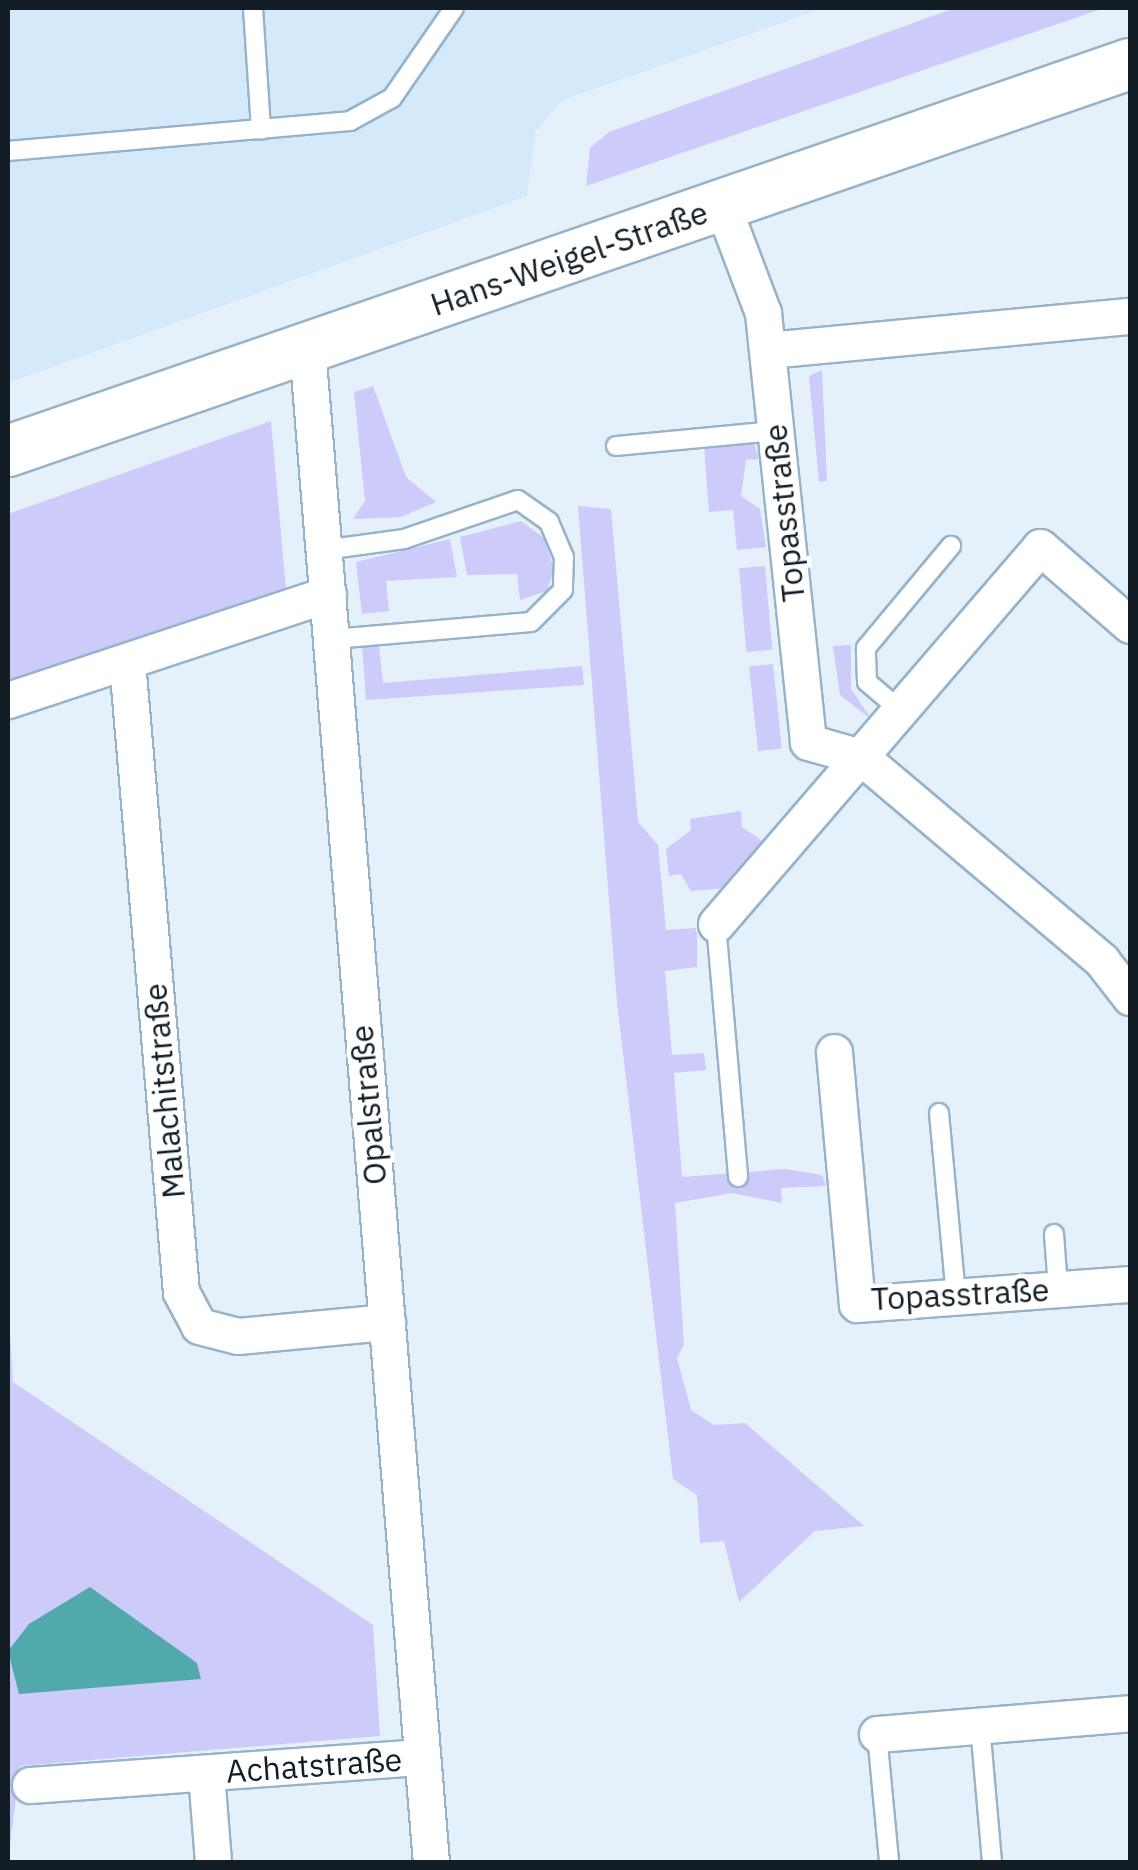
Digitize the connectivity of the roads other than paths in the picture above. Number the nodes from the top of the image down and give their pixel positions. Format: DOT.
graph roads {
  1 [pos="253,8"];
  2 [pos="454,8"];
  3 [pos="1130,64"];
  4 [pos="261,130"];
  5 [pos="8,151"];
  6 [pos="723,207"];
  7 [pos="1130,316"];
  8 [pos="306,348"];
  9 [pos="768,350"];
  10 [pos="776,431"];
  11 [pos="616,446"];
  12 [pos="8,451"];
  13 [pos="952,546"];
  14 [pos="324,550"];
  15 [pos="328,594"];
  16 [pos="1130,625"];
  17 [pos="331,639"];
  18 [pos="127,662"];
  19 [pos="8,700"];
  20 [pos="900,710"];
  21 [pos="861,757"];
  22 [pos="716,924"];
  23 [pos="1130,997"];
  24 [pos="834,1052"];
  25 [pos="939,1113"];
  26 [pos="738,1177"];
  27 [pos="1054,1234"];
  28 [pos="1130,1284"];
  29 [pos="1058,1290"];
  30 [pos="956,1296"];
  31 [pos="387,1322"];
  32 [pos="1130,1713"];
  33 [pos="980,1725"];
  34 [pos="878,1734"];
  35 [pos="422,1757"];
  36 [pos="206,1773"];
  37 [pos="30,1785"];
  38 [pos="214,1862"];
  39 [pos="430,1862"];
  40 [pos="889,1862"];
  41 [pos="992,1862"];
  1 -- 4 [label="lane"];
  2 -- 4 [label="lane"];
  3 -- 6 [label="street, Hans-Weigel-Straße"];
  4 -- 5 [label="lane"];
  6 -- 8 [label="street, Hans-Weigel-Straße"];
  6 -- 9 [label="street, Topasstraße"];
  7 -- 9 [label="street"];
  8 -- 12 [label="street, Hans-Weigel-Straße"];
  8 -- 14 [label="street, Opalstraße"];
  9 -- 10 [label="street, Topasstraße"];
  10 -- 11 [label="lane"];
  10 -- 21 [label="street, Topasstraße"];
  13 -- 20 [label="lane"];
  14 -- 15 [label="street, Opalstraße"];
  14 -- 17 [label="lane"];
  15 -- 17 [label="street, Opalstraße"];
  15 -- 18 [label="street"];
  16 -- 20 [label="street"];
  17 -- 31 [label="street, Opalstraße"];
  18 -- 19 [label="street"];
  18 -- 31 [label="street, Malachitstraße"];
  20 -- 21 [label="street"];
  21 -- 22 [label="street"];
  21 -- 23 [label="street, Topasstraße"];
  22 -- 26 [label="lane"];
  24 -- 30 [label="street, Topasstraße"];
  25 -- 30 [label="lane"];
  27 -- 29 [label="lane"];
  28 -- 29 [label="street, Topasstraße"];
  29 -- 30 [label="street, Topasstraße"];
  31 -- 35 [label="street, Opalstraße"];
  32 -- 33 [label="street"];
  33 -- 34 [label="street"];
  33 -- 41 [label="lane"];
  34 -- 40 [label="lane"];
  35 -- 36 [label="street, Achatstraße"];
  35 -- 39 [label="street, Opalstraße"];
  36 -- 37 [label="street, Achatstraße"];
  36 -- 38 [label="street, Achatstraße"];
}
